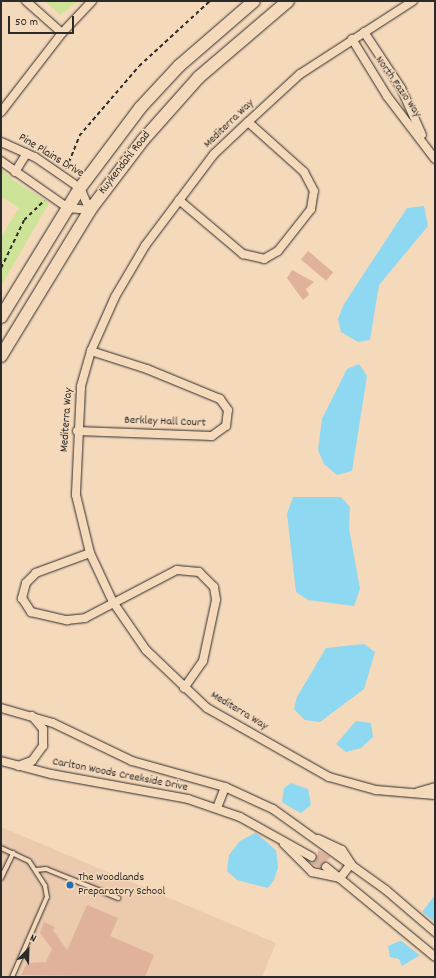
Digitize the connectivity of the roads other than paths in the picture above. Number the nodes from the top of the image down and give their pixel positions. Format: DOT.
graph roads {
  1 [pos="26,1"];
  2 [pos="92,1"];
  3 [pos="254,1"];
  4 [pos="288,1"];
  5 [pos="413,1"];
  6 [pos="364,32"];
  7 [pos="62,33"];
  8 [pos="352,39"];
  9 [pos="1,112"];
  10 [pos="248,122"];
  11 [pos="1,142"];
  12 [pos="428,147"];
  13 [pos="27,153"];
  14 [pos="435,159"];
  15 [pos="1,161"];
  16 [pos="15,172"];
  17 [pos="80,188"];
  18 [pos="179,200"];
  19 [pos="68,208"];
  20 [pos="90,210"];
  21 [pos="1,318"];
  22 [pos="91,351"];
  23 [pos="1,356"];
  24 [pos="77,431"];
  25 [pos="90,553"];
  26 [pos="114,602"];
  27 [pos="184,688"];
  28 [pos="1,708"];
  29 [pos="32,715"];
  30 [pos="1,761"];
  31 [pos="18,766"];
  32 [pos="225,787"];
  33 [pos="435,787"];
  34 [pos="412,794"];
  35 [pos="435,795"];
  36 [pos="218,808"];
  37 [pos="283,843"];
  38 [pos="1,848"];
  39 [pos="13,853"];
  40 [pos="312,857"];
  41 [pos="351,864"];
  42 [pos="326,867"];
  43 [pos="36,870"];
  44 [pos="1,878"];
  45 [pos="340,878"];
  46 [pos="118,898"];
  47 [pos="435,932"];
  48 [pos="435,957"];
  49 [pos="12,977"];
  1 -- 7 [label="street"];
  2 -- 7 [label="street"];
  3 -- 17 [label="main road, Kuykendahl Road"];
  4 -- 20 [label="main road, Kuykendahl Road"];
  5 -- 6 [label="street, Mediterra Way"];
  6 -- 8 [label="street, Mediterra Way"];
  6 -- 12 [label="street, North Fazio Way"];
  7 -- 9 [label="street"];
  8 -- 10 [label="street, Mediterra Way"];
  8 -- 12 [label="street, North Fazio Way"];
  10 -- 18 [label="street, Mediterra Way"];
  10 -- 18 [label="street"];
  11 -- 13 [label="street, Pine Plains Drive"];
  12 -- 14 [label="street, North Fazio Way"];
  13 -- 16 [label="street"];
  13 -- 17 [label="street, Pine Plains Drive"];
  15 -- 16 [label="street"];
  16 -- 19 [label="street"];
  17 -- 19 [label="main road, Kuykendahl Road"];
  17 -- 20 [label="street, Pine Plains Drive"];
  18 -- 22 [label="street, Mediterra Way"];
  19 -- 20 [label="street"];
  19 -- 21 [label="main road, Kuykendahl Road"];
  20 -- 23 [label="main road, Kuykendahl Road"];
  22 -- 24 [label="street, Mediterra Way"];
  22 -- 24 [label="street, Berkley Hall Court"];
  24 -- 25 [label="street, Mediterra Way"];
  25 -- 26 [label="street, Mediterra Way"];
  25 -- 26 [label="street"];
  26 -- 27 [label="street, Mediterra Way"];
  26 -- 27 [label="street"];
  27 -- 34 [label="street, Mediterra Way"];
  28 -- 29 [label="street, Carlton Woods Creekside Drive"];
  29 -- 31 [label="street, Carlton Woods Creekside Drive"];
  29 -- 32 [label="street, Carlton Woods Creekside Drive"];
  30 -- 31 [label="street, Carlton Woods Creekside Drive"];
  31 -- 36 [label="street, Carlton Woods Creekside Drive"];
  32 -- 36 [label="street"];
  32 -- 41 [label="street, Carlton Woods Creekside Drive"];
  33 -- 34 [label="street, Mediterra Way"];
  34 -- 35 [label="street, Mediterra Way"];
  36 -- 37 [label="street, Carlton Woods Creekside Drive"];
  37 -- 40 [label="street, Carlton Woods Creekside Drive"];
  37 -- 45 [label="street, Carlton Woods Creekside Drive"];
  38 -- 39 [label="lane"];
  39 -- 43 [label="lane"];
  39 -- 44 [label="lane"];
  41 -- 45 [label="street"];
  41 -- 47 [label="street, Carlton Woods Creekside Drive"];
  42 -- 45 [label="street, Carlton Woods Creekside Drive"];
  43 -- 46 [label="lane"];
  43 -- 49 [label="lane"];
  45 -- 48 [label="street, Carlton Woods Creekside Drive"];
}
